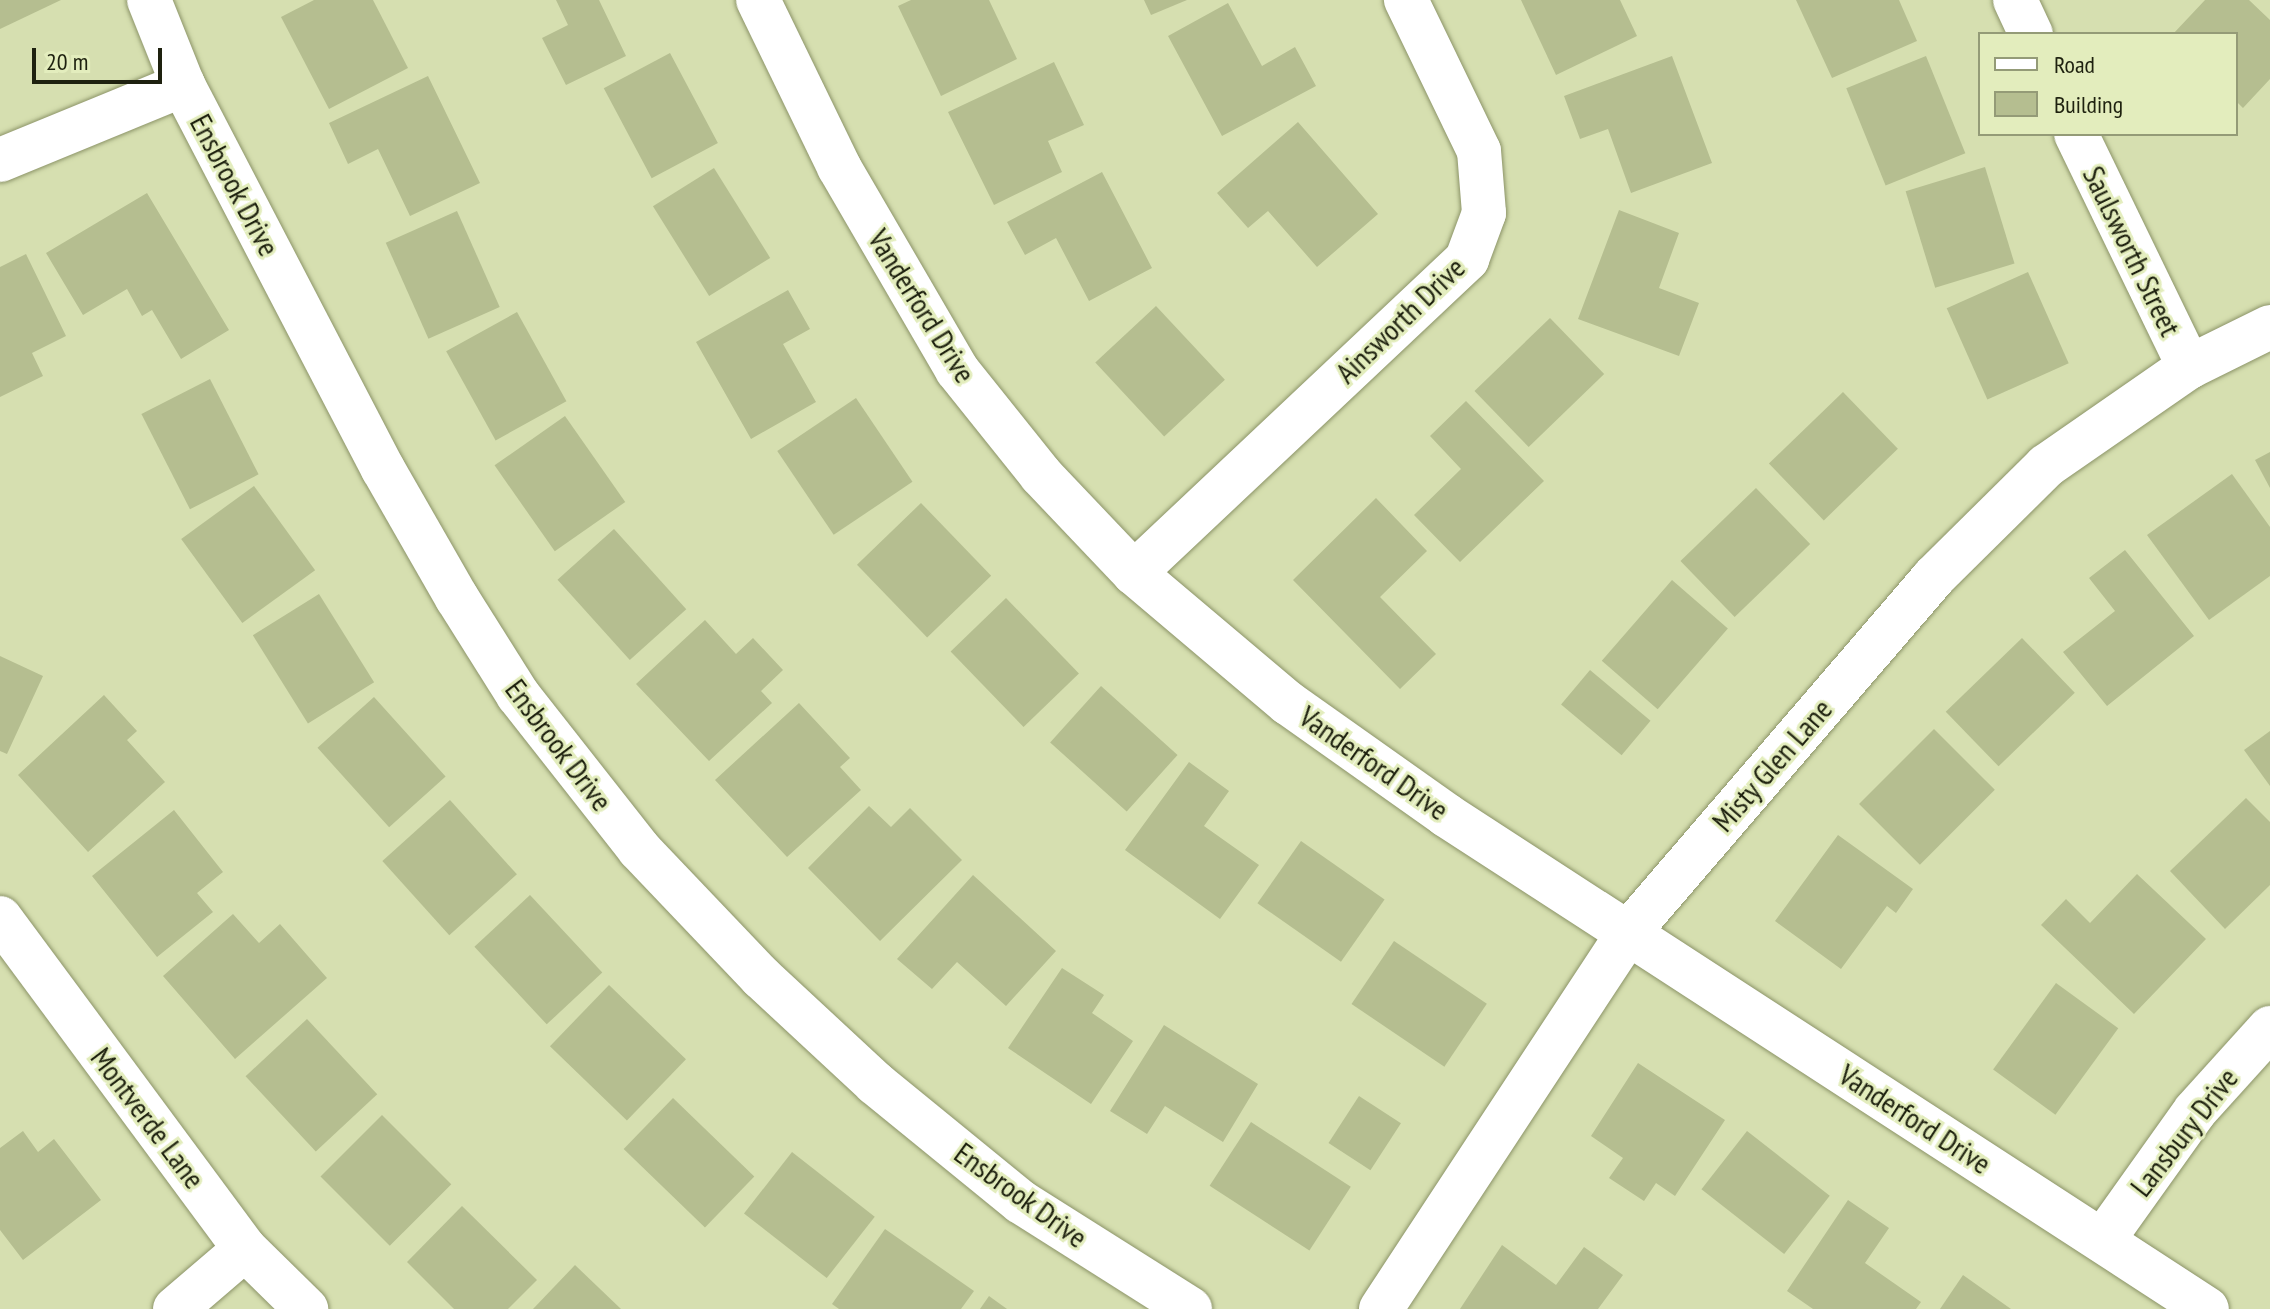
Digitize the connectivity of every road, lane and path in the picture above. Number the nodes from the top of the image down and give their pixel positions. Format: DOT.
graph roads {
  1 [pos="149,0"];
  2 [pos="758,0"];
  3 [pos="1406,0"];
  4 [pos="2015,0"];
  5 [pos="2030,32"];
  6 [pos="183,85"];
  7 [pos="2077,136"];
  8 [pos="0,160"];
  9 [pos="2270,327"];
  10 [pos="2189,367"];
  11 [pos="1134,573"];
  12 [pos="0,918"];
  13 [pos="1627,934"];
  14 [pos="2270,1028"];
  15 [pos="2103,1240"];
  16 [pos="245,1249"];
  17 [pos="175,1309"];
  18 [pos="306,1309"];
  19 [pos="1190,1309"];
  20 [pos="1381,1309"];
  21 [pos="2207,1309"];
  1 -- 6 [label="street, Ensbrook Drive"];
  2 -- 11 [label="street, Vanderford Drive"];
  3 -- 11 [label="street, Ainsworth Drive"];
  4 -- 5 [label="street"];
  6 -- 8 [label="street"];
  6 -- 19 [label="street, Ensbrook Drive"];
  7 -- 10 [label="street, Saulsworth Street"];
  9 -- 10 [label="street, Misty Glen Lane"];
  10 -- 13 [label="street, Misty Glen Lane"];
  11 -- 13 [label="street, Vanderford Drive"];
  12 -- 16 [label="street, Montverde Lane"];
  13 -- 15 [label="street, Vanderford Drive"];
  13 -- 20 [label="street, Misty Glen Lane"];
  14 -- 15 [label="street, Lansbury Drive"];
  15 -- 21 [label="street, Vanderford Drive"];
  16 -- 17 [label="street"];
  16 -- 18 [label="street, Montverde Lane"];
}
